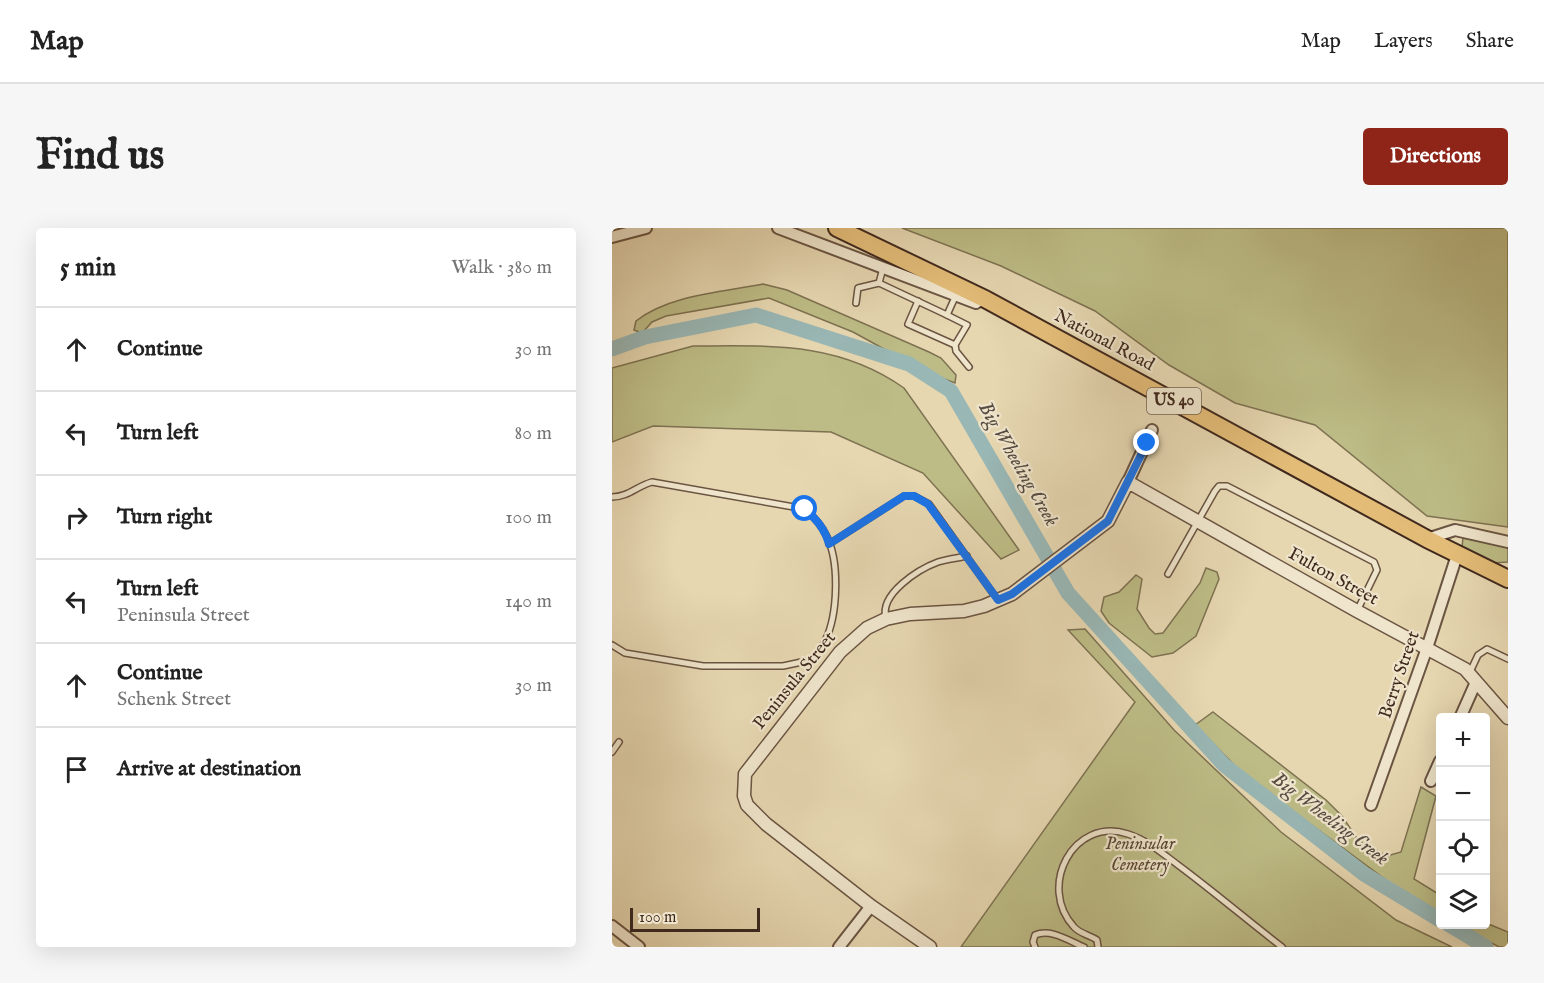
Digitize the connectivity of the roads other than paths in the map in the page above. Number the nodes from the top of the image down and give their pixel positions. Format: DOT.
graph roads {
  1 [pos="646,228"];
  2 [pos="778,228"];
  3 [pos="837,228"];
  4 [pos="612,237"];
  5 [pos="883,268"];
  6 [pos="879,283"];
  7 [pos="956,295"];
  8 [pos="985,299"];
  9 [pos="918,301"];
  10 [pos="856,303"];
  11 [pos="947,315"];
  12 [pos="955,345"];
  13 [pos="969,367"];
  14 [pos="1152,430"];
  15 [pos="1128,482"];
  16 [pos="612,497"];
  17 [pos="1197,521"];
  18 [pos="1427,539"];
  19 [pos="1508,542"];
  20 [pos="829,544"];
  21 [pos="1457,555"];
  22 [pos="967,556"];
  23 [pos="1168,574"];
  24 [pos="1508,579"];
  25 [pos="998,600"];
  26 [pos="1357,611"];
  27 [pos="886,619"];
  28 [pos="825,642"];
  29 [pos="612,645"];
  30 [pos="1427,648"];
  31 [pos="840,652"];
  32 [pos="1508,659"];
  33 [pos="1473,678"];
  34 [pos="1461,713"];
  35 [pos="1508,718"];
  36 [pos="619,742"];
  37 [pos="612,752"];
  38 [pos="1437,767"];
  39 [pos="1431,781"];
  40 [pos="1371,805"];
  41 [pos="871,906"];
  42 [pos="612,926"];
  43 [pos="639,947"];
  44 [pos="839,947"];
  45 [pos="930,947"];
  46 [pos="1035,947"];
  47 [pos="1084,947"];
  48 [pos="1098,947"];
  49 [pos="1282,947"];
  1 -- 4 [label="street"];
  2 -- 5 [label="street"];
  3 -- 8 [label="main road, National Road / US 40"];
  5 -- 6 [label="lane"];
  5 -- 7 [label="street"];
  6 -- 9 [label="lane"];
  6 -- 10 [label="lane"];
  7 -- 8 [label="street"];
  7 -- 11 [label="lane"];
  8 -- 18 [label="main road, National Road / US 40"];
  9 -- 11 [label="lane"];
  9 -- 12 [label="lane"];
  11 -- 12 [label="lane"];
  12 -- 13 [label="lane"];
  14 -- 15 [label="street"];
  15 -- 17 [label="street, Fulton Street"];
  15 -- 25 [label="street, Peninsula Street"];
  16 -- 20 [label="lane"];
  17 -- 23 [label="lane"];
  17 -- 26 [label="street, Fulton Street"];
  17 -- 26 [label="lane"];
  18 -- 19 [label="street"];
  18 -- 21 [label="main road, National Road / US 40"];
  20 -- 22 [label="lane"];
  20 -- 28 [label="lane"];
  21 -- 24 [label="main road, National Road / US 40"];
  21 -- 30 [label="street, Berry Street"];
  22 -- 25 [label="lane"];
  22 -- 27 [label="lane"];
  25 -- 27 [label="street, Peninsula Street"];
  26 -- 30 [label="street, Fulton Street"];
  27 -- 31 [label="street, Peninsula Street"];
  28 -- 29 [label="lane"];
  28 -- 31 [label="lane"];
  30 -- 33 [label="street, Fulton Street"];
  30 -- 40 [label="street, Berry Street"];
  31 -- 41 [label="street, Peninsula Street"];
  32 -- 33 [label="lane"];
  33 -- 34 [label="street"];
  33 -- 35 [label="street, Fulton Street"];
  36 -- 37 [label="lane"];
  38 -- 39 [label="street"];
  41 -- 44 [label="street"];
  41 -- 45 [label="street, Peninsula Street"];
  42 -- 43 [label="street"];
  46 -- 47 [label="lane"];
  48 -- 49 [label="lane"];
}
